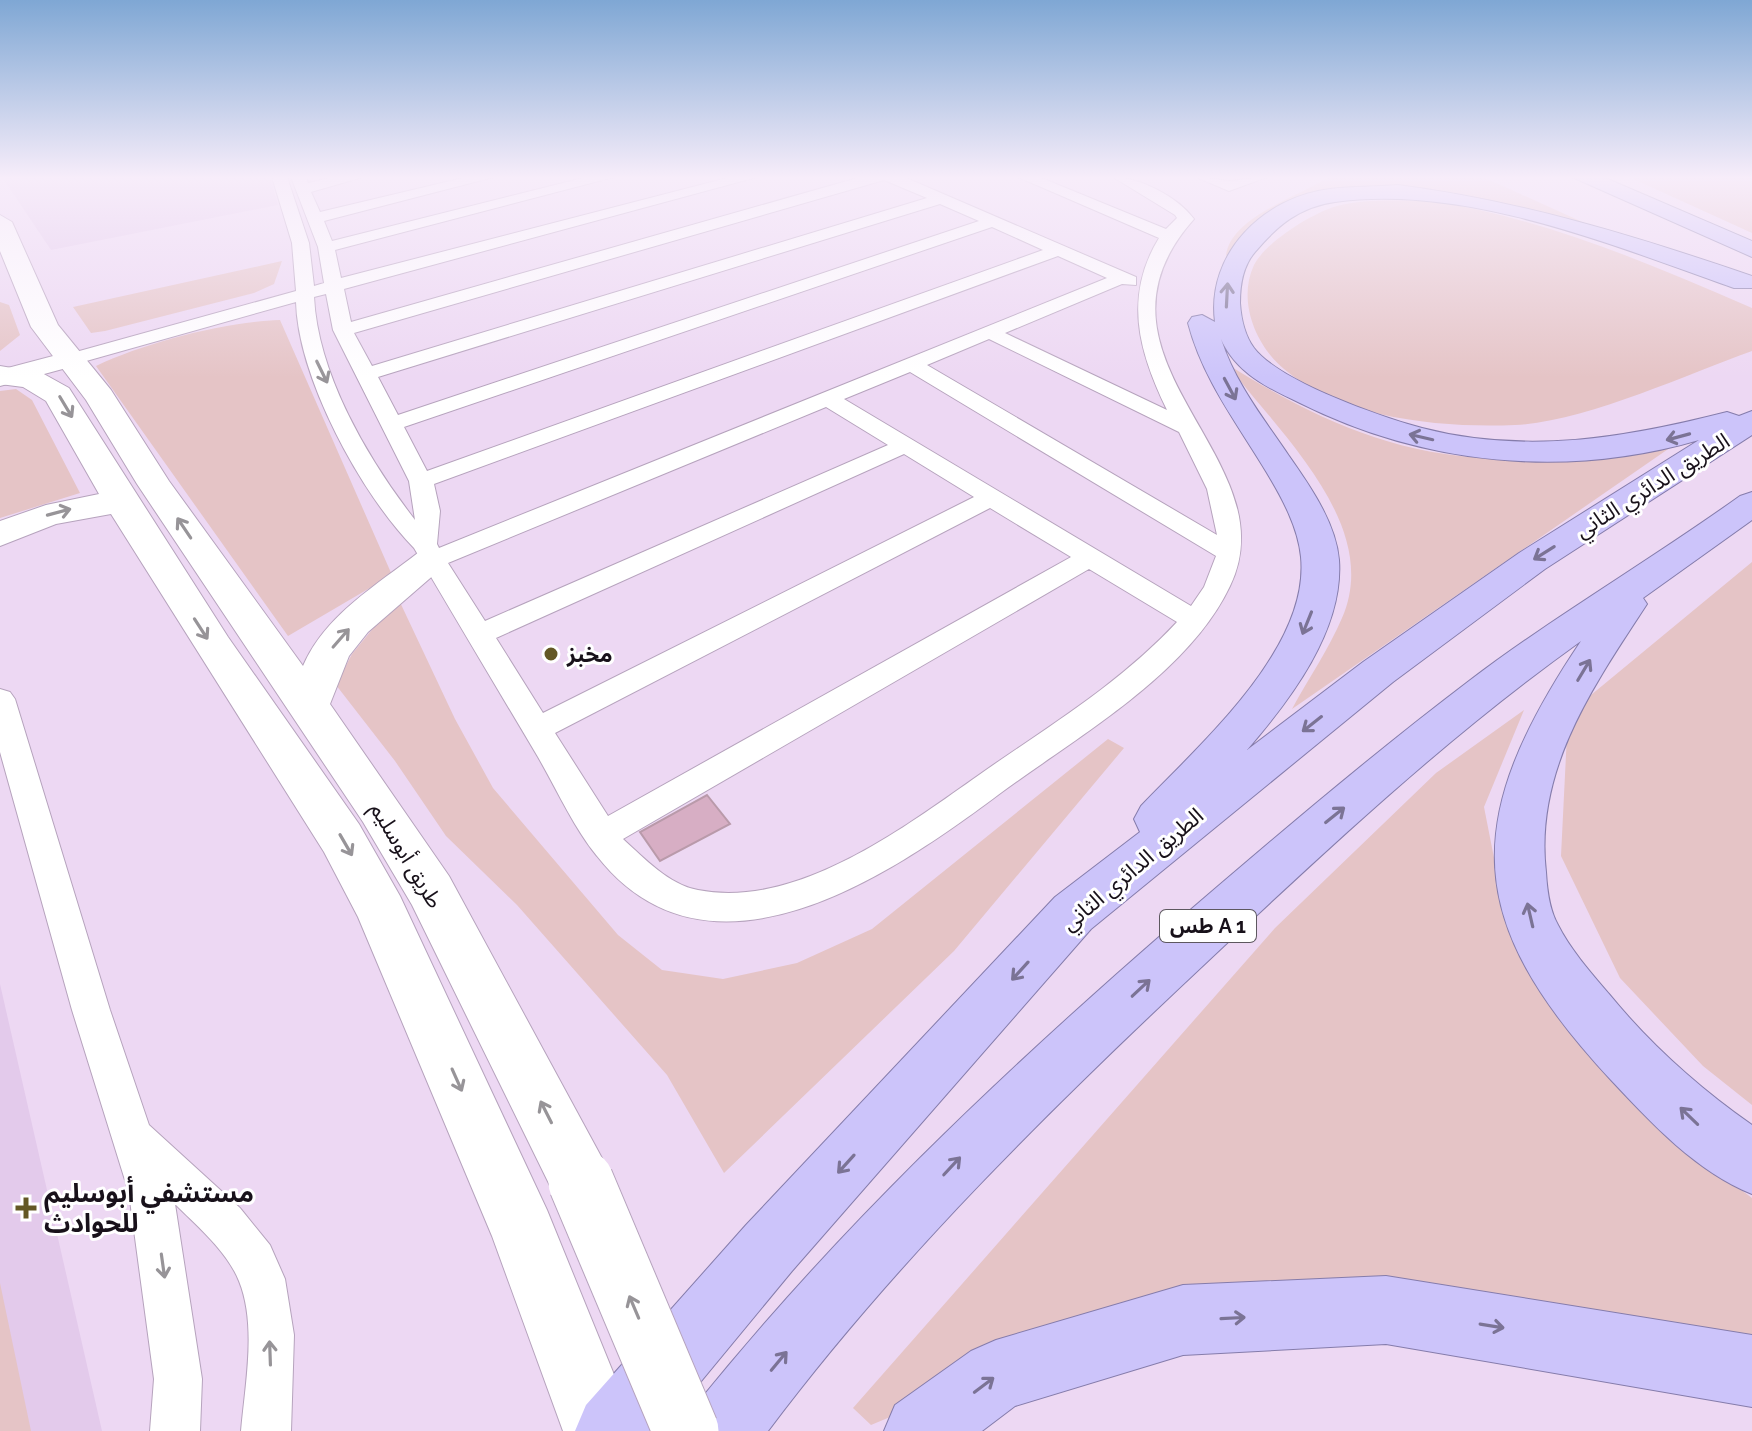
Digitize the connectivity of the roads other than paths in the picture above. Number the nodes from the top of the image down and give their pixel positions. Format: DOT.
graph roads {
  1 [pos="299,244"];
  2 [pos="325,244"];
  3 [pos="339,244"];
  4 [pos="493,244"];
  5 [pos="645,244"];
  6 [pos="794,244"];
  7 [pos="927,244"];
  8 [pos="1039,244"];
  9 [pos="1160,244"];
  10 [pos="1219,244"];
  11 [pos="1246,244"];
  12 [pos="1626,244"];
  13 [pos="1658,244"];
  14 [pos="326,247"];
  15 [pos="1055,251"];
  16 [pos="5,253"];
  17 [pos="1132,282"];
  18 [pos="335,284"];
  19 [pos="1748,284"];
  20 [pos="306,291"];
  21 [pos="0,292"];
  22 [pos="30,296"];
  23 [pos="343,330"];
  24 [pos="989,332"];
  25 [pos="60,345"];
  26 [pos="911,364"];
  27 [pos="2,372"];
  28 [pos="367,374"];
  29 [pos="828,399"];
  30 [pos="1752,413"];
  31 [pos="1752,421"];
  32 [pos="393,424"];
  33 [pos="1185,427"];
  34 [pos="906,445"];
  35 [pos="421,481"];
  36 [pos="989,499"];
  37 [pos="121,502"];
  38 [pos="1752,503"];
  39 [pos="0,535"];
  40 [pos="428,552"];
  41 [pos="1230,553"];
  42 [pos="1089,558"];
  43 [pos="1640,585"];
  44 [pos="1195,621"];
  45 [pos="478,635"];
  46 [pos="0,699"];
  47 [pos="307,708"];
  48 [pos="536,729"];
  49 [pos="601,836"];
  50 [pos="1073,913"];
  51 [pos="132,1136"];
  52 [pos="1752,1163"];
  53 [pos="1752,1371"];
  54 [pos="175,1431"];
  55 [pos="266,1431"];
  56 [pos="600,1431"];
  57 [pos="612,1431"];
  58 [pos="686,1431"];
  59 [pos="722,1431"];
  60 [pos="921,1431"];
  1 -- 20 [label="street"];
  2 -- 14 [label="street"];
  3 -- 14 [label="street"];
  4 -- 18 [label="street"];
  5 -- 23 [label="street"];
  6 -- 28 [label="street"];
  7 -- 32 [label="street"];
  8 -- 15 [label="street"];
  9 -- 17 [label="street"];
  10 -- 50 [label="highway, one-way"];
  30 -- 11 [label="highway, one-way"];
  12 -- 19 [label="highway, one-way"];
  13 -- 19 [label="highway"];
  14 -- 18 [label="street"];
  15 -- 17 [label="street"];
  15 -- 35 [label="street"];
  16 -- 22 [label="main road, طريق أبوسليم"];
  17 -- 24 [label="street"];
  17 -- 33 [label="street"];
  18 -- 20 [label="street"];
  18 -- 23 [label="street"];
  20 -- 25 [label="street"];
  20 -- 40 [label="street, one-way"];
  21 -- 22 [label="main road"];
  22 -- 25 [label="main road, طريق أبوسليم"];
  23 -- 28 [label="street"];
  24 -- 26 [label="street"];
  24 -- 33 [label="street"];
  25 -- 27 [label="street"];
  25 -- 27 [label="main road"];
  47 -- 25 [label="main road, طريق أبوسليم, one-way"];
  26 -- 29 [label="street"];
  26 -- 41 [label="street"];
  27 -- 37 [label="main road, one-way"];
  28 -- 32 [label="street"];
  29 -- 34 [label="street"];
  29 -- 40 [label="street"];
  31 -- 50 [label="highway, الطريق الدائري الثاني, one-way"];
  32 -- 35 [label="street"];
  33 -- 41 [label="street"];
  34 -- 36 [label="street"];
  34 -- 45 [label="street"];
  35 -- 40 [label="street"];
  36 -- 42 [label="street"];
  36 -- 48 [label="street"];
  39 -- 37 [label="main road, one-way"];
  37 -- 56 [label="main road, one-way"];
  38 -- 43 [label="highway, طس A 1"];
  40 -- 45 [label="street"];
  47 -- 40 [label="main road, one-way"];
  41 -- 44 [label="street"];
  42 -- 44 [label="street"];
  42 -- 49 [label="street"];
  52 -- 43 [label="highway, one-way"];
  59 -- 43 [label="highway, طس A 1, one-way"];
  44 -- 49 [label="street"];
  45 -- 48 [label="street"];
  46 -- 51 [label="street"];
  58 -- 47 [label="main road, طريق أبوسليم, one-way, bridge"];
  48 -- 49 [label="street"];
  50 -- 57 [label="highway, الطريق الدائري الثاني, one-way"];
  51 -- 54 [label="street, one-way"];
  55 -- 51 [label="street, one-way"];
  60 -- 53 [label="highway, one-way"];
}
